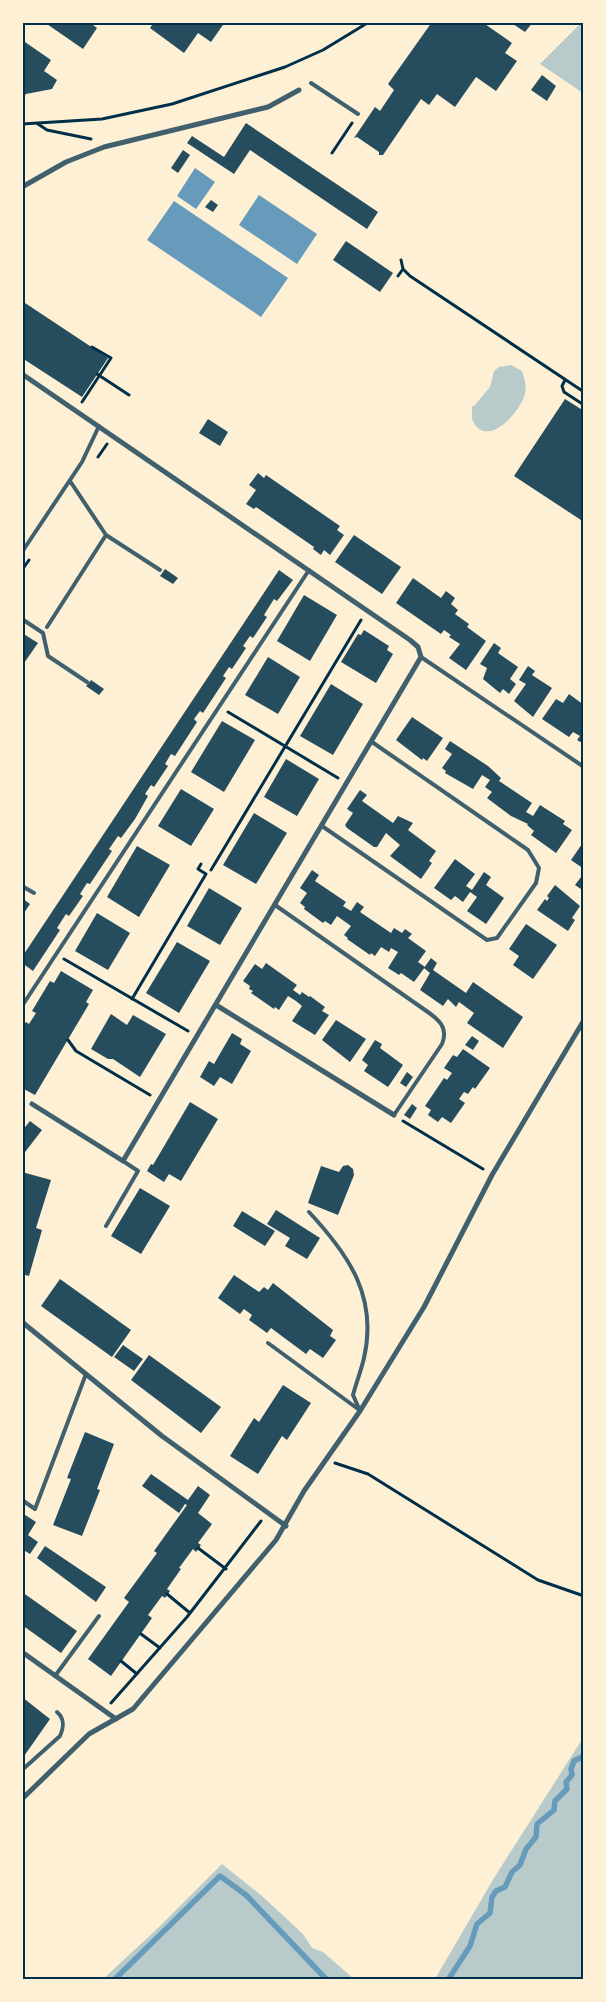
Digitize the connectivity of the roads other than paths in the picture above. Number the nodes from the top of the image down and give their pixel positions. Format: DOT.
graph roads {
  1 [pos="311,83"];
  2 [pos="298,90"];
  3 [pos="358,114"];
  4 [pos="22,187"];
  5 [pos="22,374"];
  6 [pos="99,426"];
  7 [pos="70,481"];
  8 [pos="106,535"];
  9 [pos="22,552"];
  10 [pos="139,556"];
  11 [pos="135,561"];
  12 [pos="160,570"];
  13 [pos="309,570"];
  14 [pos="22,619"];
  15 [pos="47,627"];
  16 [pos="421,656"];
  17 [pos="83,672"];
  18 [pos="80,677"];
  19 [pos="87,682"];
  20 [pos="372,742"];
  21 [pos="584,767"];
  22 [pos="322,826"];
  23 [pos="22,886"];
  24 [pos="34,893"];
  25 [pos="275,905"];
  26 [pos="216,1005"];
  27 [pos="22,1006"];
  28 [pos="584,1020"];
  29 [pos="32,1104"];
  30 [pos="394,1115"];
  31 [pos="123,1161"];
  32 [pos="309,1212"];
  33 [pos="106,1226"];
  34 [pos="22,1322"];
  35 [pos="268,1343"];
  36 [pos="86,1374"];
  37 [pos="360,1411"];
  38 [pos="22,1500"];
  39 [pos="286,1526"];
  40 [pos="99,1616"];
  41 [pos="22,1652"];
  42 [pos="56,1676"];
  43 [pos="57,1712"];
  44 [pos="116,1718"];
  45 [pos="22,1770"];
  46 [pos="22,1799"];
  1 -- 3 [label="lane"];
  2 -- 4 [label="street"];
  5 -- 6 [label="street"];
  6 -- 7 [label="lane"];
  6 -- 13 [label="street"];
  7 -- 8 [label="lane"];
  7 -- 9 [label="lane"];
  8 -- 10 [label="lane"];
  8 -- 15 [label="lane"];
  10 -- 11 [label="lane"];
  10 -- 12 [label="lane"];
  13 -- 16 [label="street"];
  13 -- 27 [label="lane"];
  14 -- 18 [label="lane"];
  16 -- 20 [label="street"];
  16 -- 21 [label="lane"];
  17 -- 18 [label="lane"];
  18 -- 19 [label="lane"];
  20 -- 22 [label="street"];
  20 -- 22 [label="lane"];
  22 -- 25 [label="street"];
  23 -- 24 [label="lane"];
  25 -- 26 [label="street"];
  25 -- 30 [label="lane"];
  26 -- 30 [label="street"];
  26 -- 31 [label="street"];
  28 -- 37 [label="street"];
  29 -- 31 [label="street"];
  31 -- 33 [label="lane"];
  32 -- 37 [label="lane"];
  34 -- 36 [label="street"];
  35 -- 37 [label="lane"];
  36 -- 38 [label="lane"];
  36 -- 39 [label="street"];
  37 -- 39 [label="street"];
  39 -- 44 [label="street"];
  40 -- 42 [label="lane"];
  41 -- 42 [label="street"];
  42 -- 44 [label="street"];
  43 -- 45 [label="lane"];
  44 -- 46 [label="street"];
}
